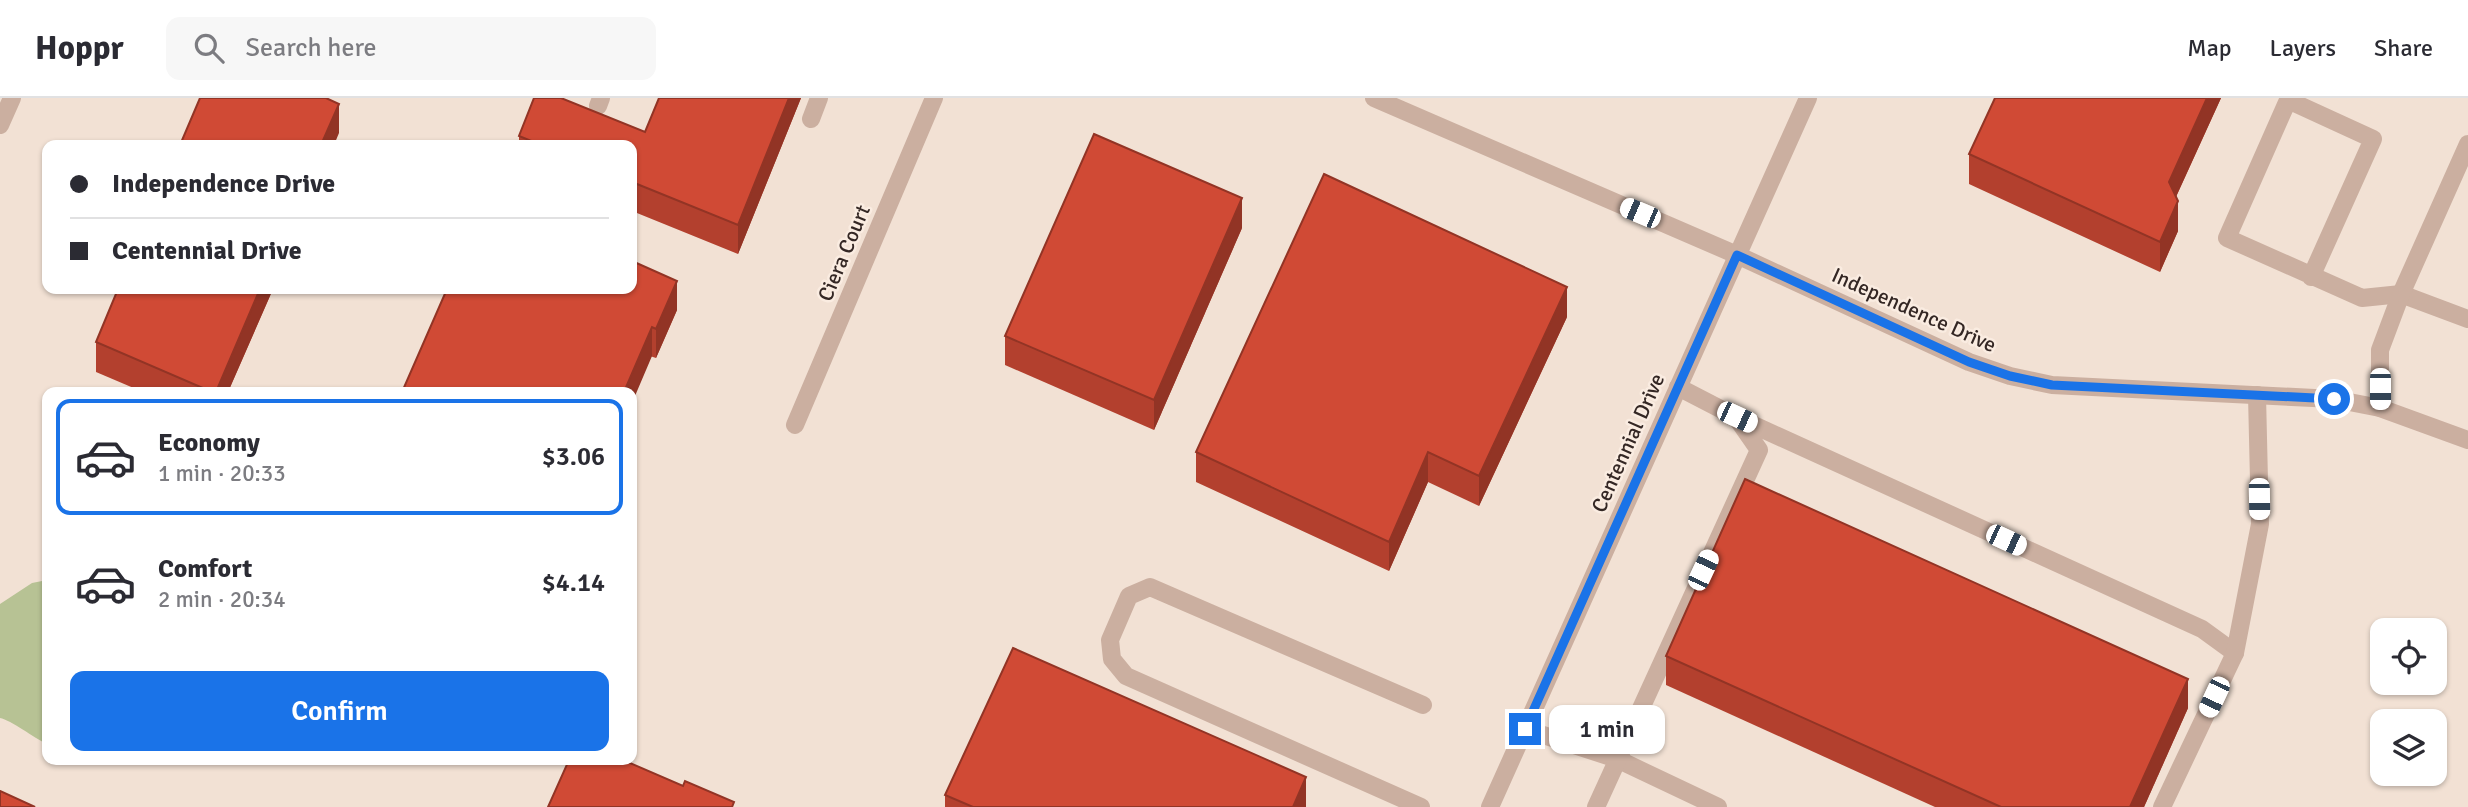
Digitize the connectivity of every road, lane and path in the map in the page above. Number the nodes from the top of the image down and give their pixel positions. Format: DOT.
graph roads {
  1 [pos="12,98"];
  2 [pos="819,98"];
  3 [pos="934,98"];
  4 [pos="1374,98"];
  5 [pos="1808,98"];
  6 [pos="811,119"];
  7 [pos="0,125"];
  8 [pos="2468,144"];
  9 [pos="1737,255"];
  10 [pos="2311,277"];
  11 [pos="2401,293"];
  12 [pos="2468,319"];
  13 [pos="1678,387"];
  14 [pos="2257,395"];
  15 [pos="2380,408"];
  16 [pos="1737,417"];
  17 [pos="795,425"];
  18 [pos="2468,440"];
  19 [pos="2235,653"];
  20 [pos="1423,705"];
  21 [pos="1525,729"];
  22 [pos="1617,759"];
  23 [pos="1421,807"];
  24 [pos="1490,807"];
  25 [pos="1596,807"];
  26 [pos="1718,807"];
  27 [pos="2162,807"];
  1 -- 7 [label="street"];
  2 -- 6 [label="street"];
  3 -- 17 [label="street, Ciera Court"];
  4 -- 9 [label="street, Independence Drive"];
  5 -- 9 [label="street, Centennial Drive"];
  8 -- 11 [label="street"];
  9 -- 13 [label="street, Centennial Drive"];
  9 -- 14 [label="street, Independence Drive"];
  10 -- 10 [label="street"];
  10 -- 11 [label="street"];
  11 -- 12 [label="street"];
  11 -- 15 [label="street"];
  13 -- 16 [label="street"];
  13 -- 21 [label="street, Centennial Drive"];
  14 -- 15 [label="street, Independence Drive"];
  14 -- 19 [label="street"];
  15 -- 18 [label="street, Independence Drive"];
  16 -- 19 [label="street"];
  16 -- 22 [label="street"];
  19 -- 27 [label="street"];
  20 -- 23 [label="street"];
  21 -- 22 [label="street"];
  21 -- 24 [label="street, Centennial Drive"];
  22 -- 25 [label="street"];
  22 -- 26 [label="street"];
}
